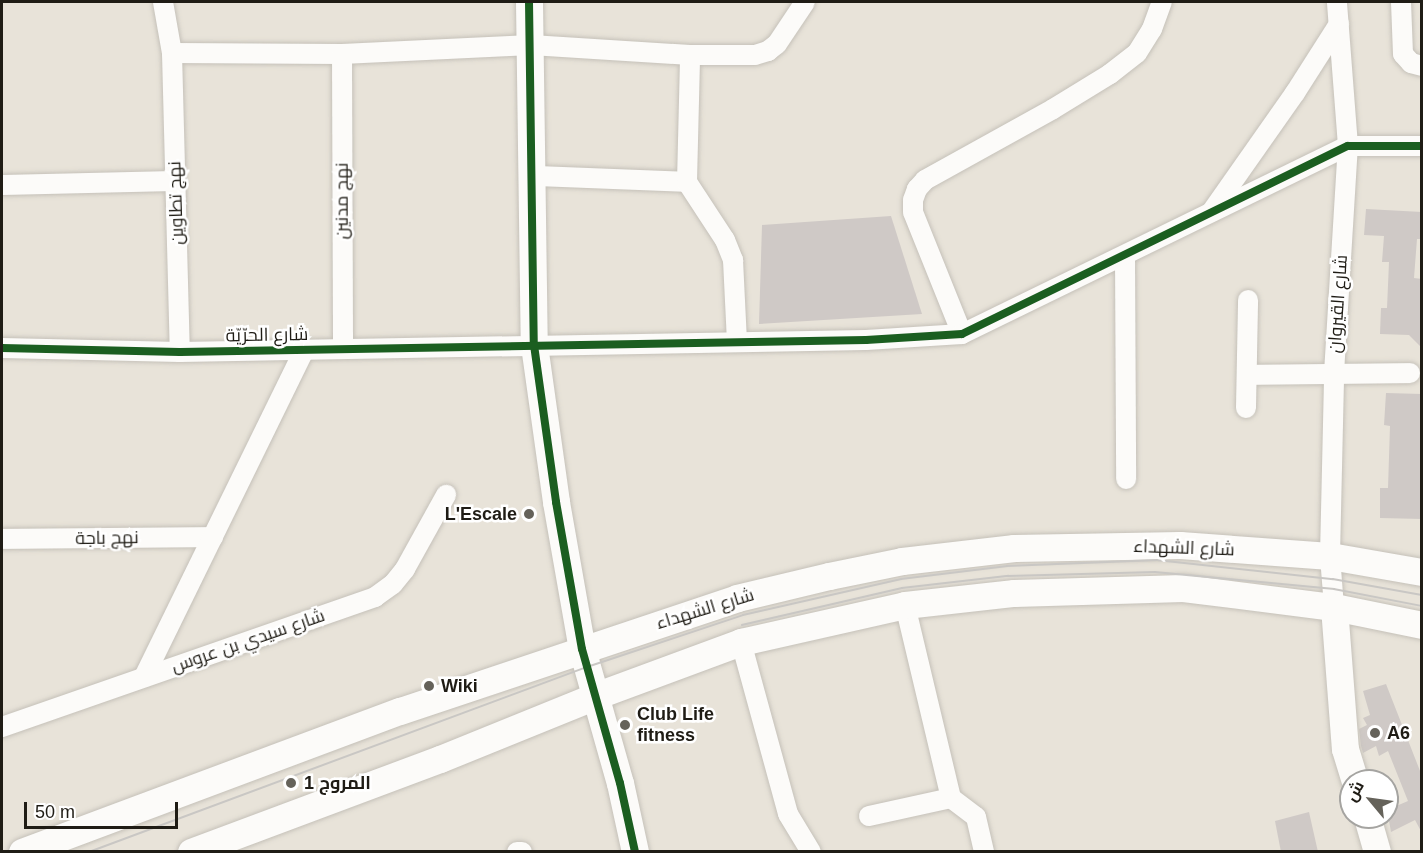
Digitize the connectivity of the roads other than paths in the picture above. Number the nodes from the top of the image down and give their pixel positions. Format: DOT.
graph roads {
  1 [pos="163,2"];
  2 [pos="529,2"];
  3 [pos="804,2"];
  4 [pos="1162,2"];
  5 [pos="1336,2"];
  6 [pos="1401,2"];
  7 [pos="1339,24"];
  8 [pos="531,45"];
  9 [pos="172,53"];
  10 [pos="342,54"];
  11 [pos="690,55"];
  12 [pos="1422,66"];
  13 [pos="1348,146"];
  14 [pos="1422,146"];
  15 [pos="534,176"];
  16 [pos="175,181"];
  17 [pos="687,182"];
  18 [pos="2,185"];
  19 [pos="1211,213"];
  20 [pos="1125,256"];
  21 [pos="1248,300"];
  22 [pos="962,334"];
  23 [pos="737,342"];
  24 [pos="534,345"];
  25 [pos="2,348"];
  26 [pos="343,348"];
  27 [pos="305,349"];
  28 [pos="180,352"];
  29 [pos="1410,373"];
  30 [pos="1334,374"];
  31 [pos="1247,375"];
  32 [pos="1246,408"];
  33 [pos="1126,479"];
  34 [pos="446,495"];
  35 [pos="213,537"];
  36 [pos="2,539"];
  37 [pos="1330,556"];
  38 [pos="1422,572"];
  39 [pos="905,605"];
  40 [pos="1334,607"];
  41 [pos="1422,625"];
  42 [pos="741,642"];
  43 [pos="582,650"];
  44 [pos="144,677"];
  45 [pos="595,696"];
  46 [pos="2,727"];
  47 [pos="1352,769"];
  48 [pos="951,798"];
  49 [pos="869,816"];
  50 [pos="1370,829"];
  51 [pos="22,852"];
  52 [pos="191,852"];
  53 [pos="517,852"];
  54 [pos="522,852"];
  55 [pos="635,852"];
  56 [pos="811,852"];
  57 [pos="984,852"];
  58 [pos="1377,852"];
  1 -- 9 [label="street, نهج تطاوين"];
  2 -- 8 [label="main road"];
  3 -- 11 [label="street"];
  4 -- 22 [label="street"];
  5 -- 7 [label="street, شارع القيروان"];
  6 -- 12 [label="street"];
  7 -- 13 [label="street, شارع القيروان"];
  7 -- 19 [label="street"];
  8 -- 10 [label="street"];
  8 -- 11 [label="street"];
  8 -- 15 [label="main road"];
  9 -- 10 [label="street"];
  9 -- 16 [label="street, نهج تطاوين"];
  10 -- 26 [label="street, نهج مدنين"];
  11 -- 17 [label="street"];
  13 -- 14 [label="street"];
  13 -- 19 [label="street"];
  13 -- 30 [label="street, شارع القيروان"];
  15 -- 17 [label="street"];
  15 -- 24 [label="main road"];
  16 -- 18 [label="street"];
  16 -- 28 [label="street, نهج تطاوين"];
  17 -- 23 [label="street"];
  19 -- 20 [label="street"];
  20 -- 22 [label="street"];
  20 -- 33 [label="street"];
  21 -- 31 [label="street"];
  22 -- 23 [label="street, شارع الحرّيّة"];
  23 -- 24 [label="street, شارع الحرّيّة"];
  24 -- 26 [label="street, شارع الحرّيّة"];
  24 -- 43 [label="main road"];
  25 -- 28 [label="street, شارع الحرّيّة"];
  26 -- 27 [label="street, شارع الحرّيّة"];
  27 -- 28 [label="street, شارع الحرّيّة"];
  27 -- 35 [label="street"];
  29 -- 30 [label="street"];
  30 -- 31 [label="street"];
  30 -- 37 [label="street, شارع القيروان"];
  31 -- 32 [label="street"];
  34 -- 44 [label="street, شارع سيدي بن عروس"];
  35 -- 36 [label="street, نهج باجة"];
  35 -- 44 [label="street"];
  37 -- 38 [label="main road, شارع الشهداء"];
  37 -- 40 [label="street, شارع القيروان"];
  37 -- 43 [label="main road, شارع الشهداء"];
  39 -- 40 [label="main road"];
  39 -- 42 [label="main road"];
  39 -- 48 [label="street"];
  40 -- 41 [label="main road"];
  40 -- 47 [label="main road"];
  42 -- 45 [label="main road"];
  42 -- 56 [label="street"];
  43 -- 45 [label="main road"];
  43 -- 51 [label="main road, شارع الشهداء"];
  44 -- 46 [label="street, شارع سيدي بن عروس"];
  45 -- 52 [label="main road"];
  45 -- 55 [label="main road"];
  48 -- 49 [label="street"];
  48 -- 57 [label="street"];
  50 -- 58 [label="main road"];
  53 -- 54 [label="street"];
}
